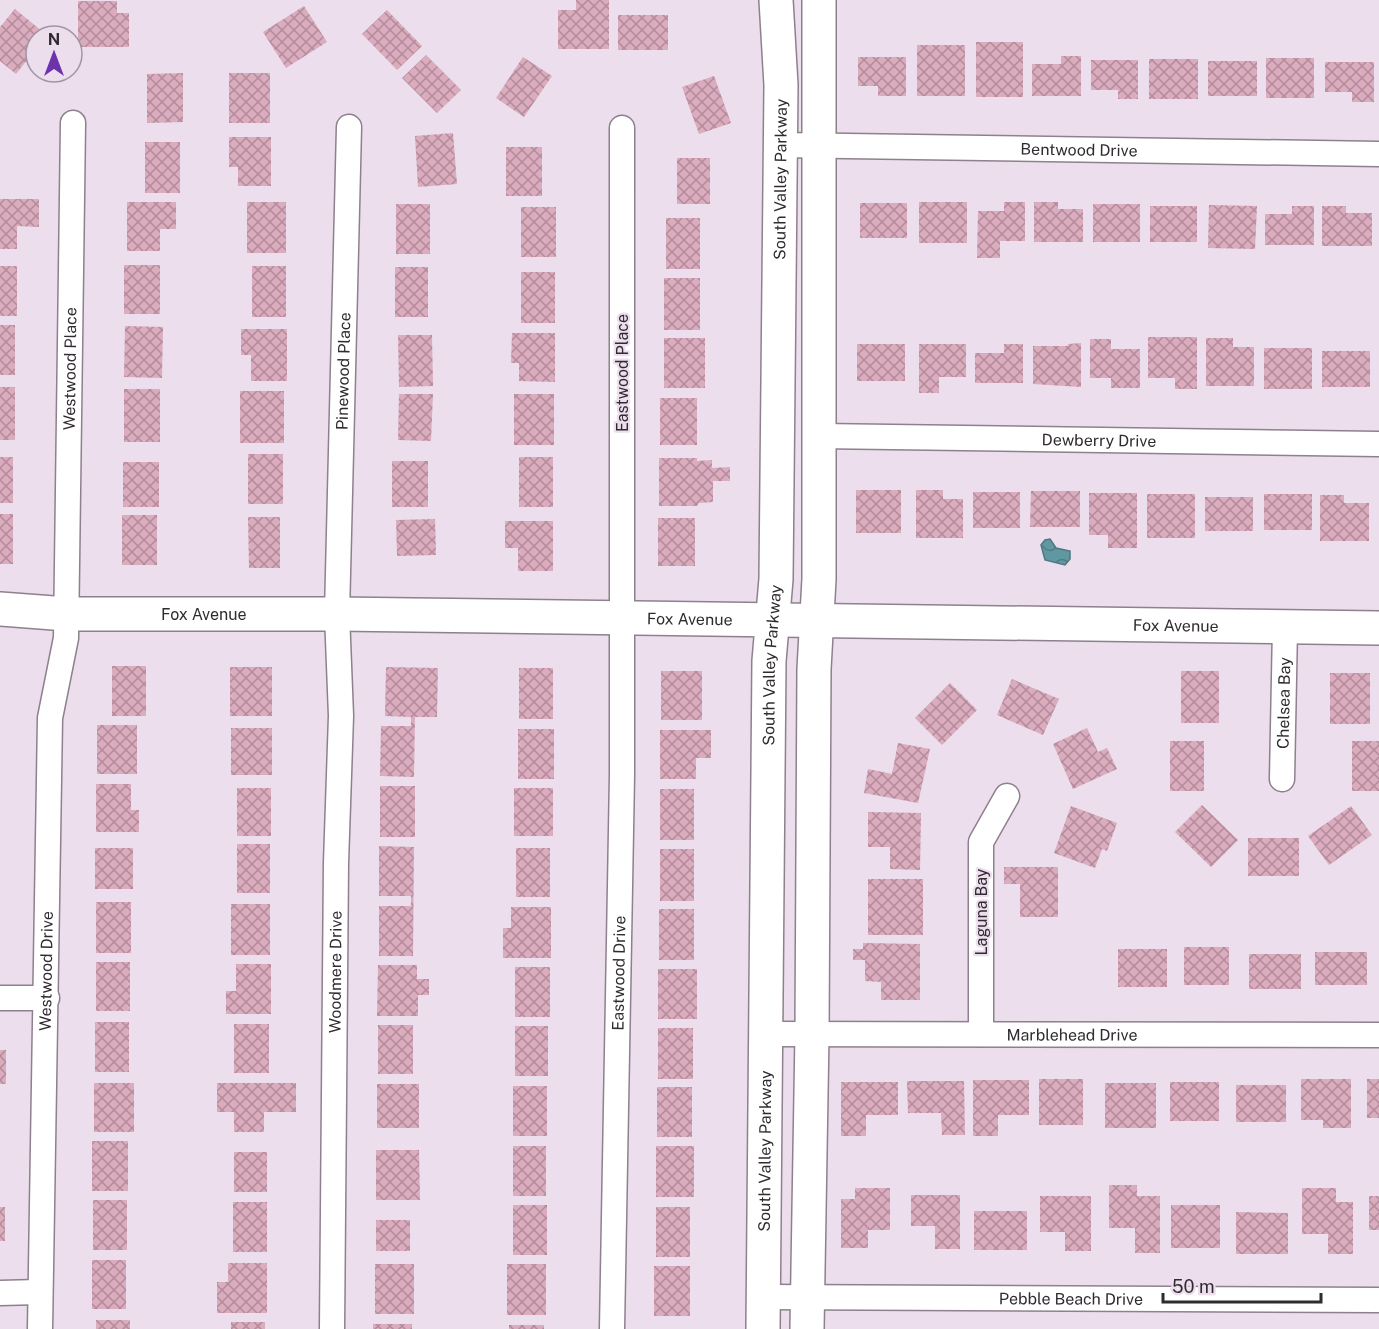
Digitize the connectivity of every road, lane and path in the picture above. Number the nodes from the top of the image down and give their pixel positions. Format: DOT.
graph roads {
  1 [pos="776,0"];
  2 [pos="819,0"];
  3 [pos="73,123"];
  4 [pos="349,127"];
  5 [pos="622,129"];
  6 [pos="779,145"];
  7 [pos="819,145"];
  8 [pos="1379,154"];
  9 [pos="819,436"];
  10 [pos="1379,444"];
  11 [pos="0,609"];
  12 [pos="67,614"];
  13 [pos="337,614"];
  14 [pos="622,618"];
  15 [pos="773,619"];
  16 [pos="816,620"];
  17 [pos="1285,627"];
  18 [pos="1379,628"];
  19 [pos="1282,779"];
  20 [pos="1007,796"];
  21 [pos="0,998"];
  22 [pos="47,999"];
  23 [pos="766,1034"];
  24 [pos="812,1034"];
  25 [pos="981,1034"];
  26 [pos="1379,1035"];
  27 [pos="39,1292"];
  28 [pos="0,1293"];
  29 [pos="763,1297"];
  30 [pos="1379,1300"];
  31 [pos="807,1313"];
  32 [pos="40,1329"];
  33 [pos="332,1329"];
  34 [pos="612,1329"];
  35 [pos="763,1329"];
  1 -- 6 [label="main road, South Valley Parkway"];
  2 -- 7 [label="main road"];
  3 -- 12 [label="street, Westwood Place"];
  4 -- 13 [label="street, Pinewood Place"];
  5 -- 14 [label="street, Eastwood Place"];
  6 -- 7 [label="street, Bentwood Drive"];
  6 -- 15 [label="main road, South Valley Parkway"];
  7 -- 8 [label="street, Bentwood Drive"];
  7 -- 9 [label="main road"];
  9 -- 10 [label="street, Dewberry Drive"];
  9 -- 16 [label="main road"];
  11 -- 12 [label="main road, Fox Avenue"];
  12 -- 13 [label="main road, Fox Avenue"];
  12 -- 22 [label="street, Westwood Drive"];
  13 -- 14 [label="main road, Fox Avenue"];
  13 -- 33 [label="street, Woodmere Drive"];
  14 -- 15 [label="main road, Fox Avenue"];
  14 -- 34 [label="street, Eastwood Drive"];
  15 -- 16 [label="main road, Fox Avenue"];
  15 -- 23 [label="main road, South Valley Parkway"];
  16 -- 17 [label="main road, Fox Avenue"];
  16 -- 24 [label="main road"];
  17 -- 18 [label="main road, Fox Avenue"];
  17 -- 19 [label="street, Chelsea Bay"];
  20 -- 25 [label="street, Laguna Bay"];
  21 -- 22 [label="street"];
  22 -- 27 [label="street, Westwood Drive"];
  23 -- 24 [label="street, Marblehead Drive"];
  23 -- 29 [label="main road, South Valley Parkway"];
  24 -- 25 [label="street, Marblehead Drive"];
  24 -- 31 [label="main road"];
  25 -- 26 [label="street, Marblehead Drive"];
  27 -- 28 [label="street"];
  27 -- 32 [label="street, Westwood Drive"];
  29 -- 31 [label="street, Pebble Beach Drive"];
  29 -- 35 [label="main road, South Valley Parkway"];
  30 -- 31 [label="street, Pebble Beach Drive"];
}
